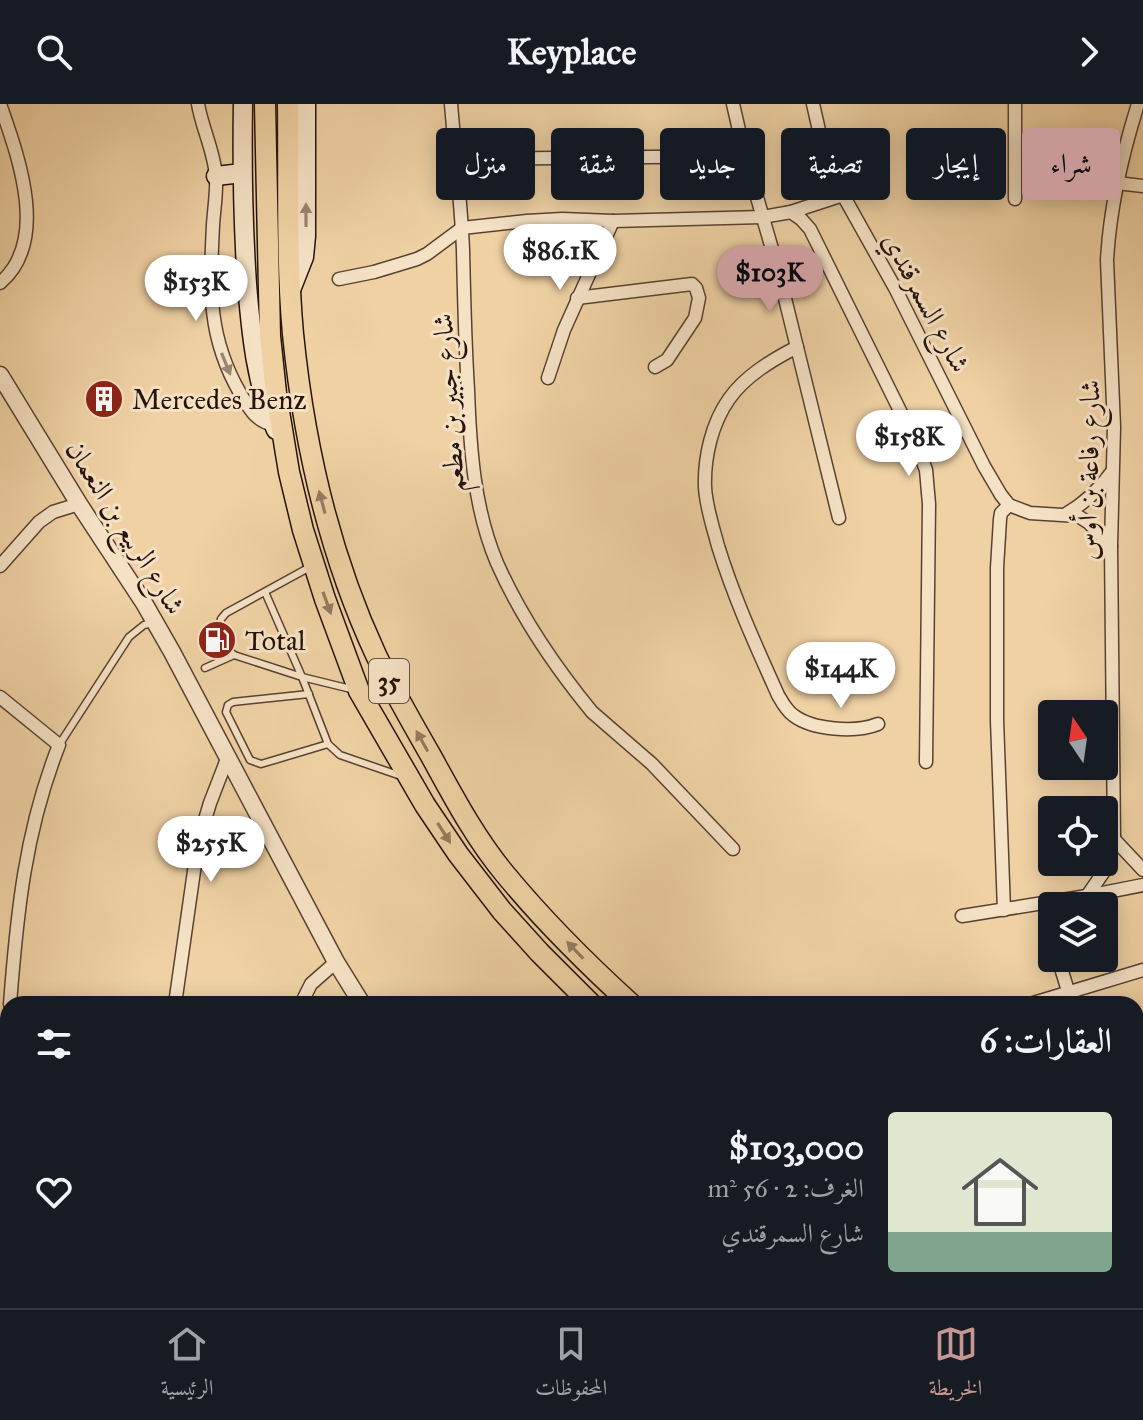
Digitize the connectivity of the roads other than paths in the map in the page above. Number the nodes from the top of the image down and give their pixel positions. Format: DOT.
graph roads {
  1 [pos="0,104"];
  2 [pos="198,104"];
  3 [pos="243,104"];
  4 [pos="265,104"];
  5 [pos="288,104"];
  6 [pos="306,104"];
  7 [pos="451,104"];
  8 [pos="733,104"];
  9 [pos="813,104"];
  10 [pos="1015,104"];
  11 [pos="1138,104"];
  12 [pos="453,128"];
  13 [pos="739,128"];
  14 [pos="818,128"];
  15 [pos="660,157"];
  16 [pos="535,158"];
  17 [pos="1120,172"];
  18 [pos="242,173"];
  19 [pos="216,176"];
  20 [pos="1120,183"];
  21 [pos="1143,186"];
  22 [pos="1015,199"];
  23 [pos="460,200"];
  24 [pos="757,200"];
  25 [pos="828,200"];
  26 [pos="846,200"];
  27 [pos="1114,200"];
  28 [pos="791,212"];
  29 [pos="762,217"];
  30 [pos="613,221"];
  31 [pos="462,228"];
  32 [pos="339,279"];
  33 [pos="290,281"];
  34 [pos="0,283"];
  35 [pos="577,298"];
  36 [pos="797,347"];
  37 [pos="655,367"];
  38 [pos="0,375"];
  39 [pos="548,378"];
  40 [pos="274,425"];
  41 [pos="284,447"];
  42 [pos="1112,470"];
  43 [pos="79,504"];
  44 [pos="1009,505"];
  45 [pos="1066,514"];
  46 [pos="839,518"];
  47 [pos="1111,546"];
  48 [pos="313,565"];
  49 [pos="0,566"];
  50 [pos="265,592"];
  51 [pos="155,622"];
  52 [pos="219,628"];
  53 [pos="226,648"];
  54 [pos="234,655"];
  55 [pos="205,668"];
  56 [pos="302,677"];
  57 [pos="359,691"];
  58 [pos="309,694"];
  59 [pos="0,697"];
  60 [pos="878,724"];
  61 [pos="328,744"];
  62 [pos="59,745"];
  63 [pos="227,759"];
  64 [pos="926,762"];
  65 [pos="412,781"];
  66 [pos="1114,796"];
  67 [pos="1118,843"];
  68 [pos="733,849"];
  69 [pos="1143,870"];
  70 [pos="1143,885"];
  71 [pos="1107,892"];
  72 [pos="1038,904"];
  73 [pos="1004,910"];
  74 [pos="962,916"];
  75 [pos="336,962"];
  76 [pos="1143,970"];
  77 [pos="1062,972"];
  78 [pos="564,978"];
  79 [pos="1068,991"];
  80 [pos="10,996"];
  81 [pos="176,996"];
  82 [pos="305,996"];
  83 [pos="357,996"];
  84 [pos="572,996"];
  85 [pos="583,996"];
  86 [pos="622,996"];
  87 [pos="1053,996"];
  1 -- 34 [label="street"];
  2 -- 19 [label="street"];
  3 -- 18 [label="main road"];
  4 -- 41 [label="highway, 35"];
  5 -- 33 [label="highway, 35"];
  33 -- 6 [label="main road, one-way"];
  7 -- 12 [label="street, شارع جبير بن مطعم"];
  8 -- 13 [label="street"];
  9 -- 14 [label="street, شارع السمرقندي"];
  10 -- 22 [label="street"];
  11 -- 17 [label="street, شارع رفاعة بن أوس"];
  15 -- 16 [label="street"];
  18 -- 19 [label="main road"];
  18 -- 40 [label="main road"];
  19 -- 40 [label="street, one-way"];
  20 -- 21 [label="street"];
  23 -- 31 [label="street, شارع جبير بن مطعم"];
  24 -- 29 [label="street"];
  25 -- 28 [label="street"];
  26 -- 44 [label="street, شارع السمرقندي"];
  27 -- 42 [label="street, شارع رفاعة بن أوس"];
  28 -- 29 [label="street"];
  28 -- 64 [label="street"];
  29 -- 30 [label="street"];
  29 -- 36 [label="street"];
  30 -- 31 [label="street"];
  30 -- 35 [label="street"];
  31 -- 32 [label="street"];
  31 -- 68 [label="street, شارع جبير بن مطعم"];
  86 -- 33 [label="highway, 35, one-way"];
  35 -- 37 [label="street"];
  35 -- 39 [label="street"];
  36 -- 46 [label="street"];
  36 -- 60 [label="street"];
  38 -- 43 [label="street, شارع الربيع بن النعمان"];
  40 -- 41 [label="main road"];
  41 -- 48 [label="highway, 35"];
  42 -- 45 [label="street"];
  42 -- 47 [label="street, شارع رفاعة بن أوس"];
  43 -- 49 [label="street"];
  43 -- 51 [label="street, شارع الربيع بن النعمان"];
  44 -- 45 [label="street"];
  44 -- 73 [label="street"];
  45 -- 47 [label="street"];
  47 -- 66 [label="street, شارع رفاعة بن أوس"];
  48 -- 50 [label="lane"];
  48 -- 57 [label="highway, 35, one-way"];
  50 -- 52 [label="lane"];
  50 -- 56 [label="lane"];
  51 -- 62 [label="lane"];
  51 -- 63 [label="street, شارع الربيع بن النعمان"];
  53 -- 54 [label="lane"];
  54 -- 55 [label="lane"];
  54 -- 56 [label="lane"];
  56 -- 57 [label="lane"];
  56 -- 58 [label="lane"];
  57 -- 65 [label="highway, 35"];
  58 -- 61 [label="lane"];
  58 -- 61 [label="lane"];
  59 -- 62 [label="street"];
  61 -- 65 [label="lane"];
  62 -- 80 [label="street"];
  63 -- 75 [label="street, شارع الربيع بن النعمان"];
  63 -- 81 [label="street"];
  65 -- 78 [label="highway, 35, one-way"];
  67 -- 69 [label="street"];
  70 -- 71 [label="street"];
  72 -- 73 [label="street"];
  73 -- 74 [label="street"];
  75 -- 82 [label="street"];
  75 -- 83 [label="street, شارع الربيع بن النعمان"];
  76 -- 79 [label="street"];
  77 -- 79 [label="street"];
  78 -- 84 [label="highway"];
  78 -- 85 [label="highway, 35"];
  79 -- 87 [label="street"];
}
